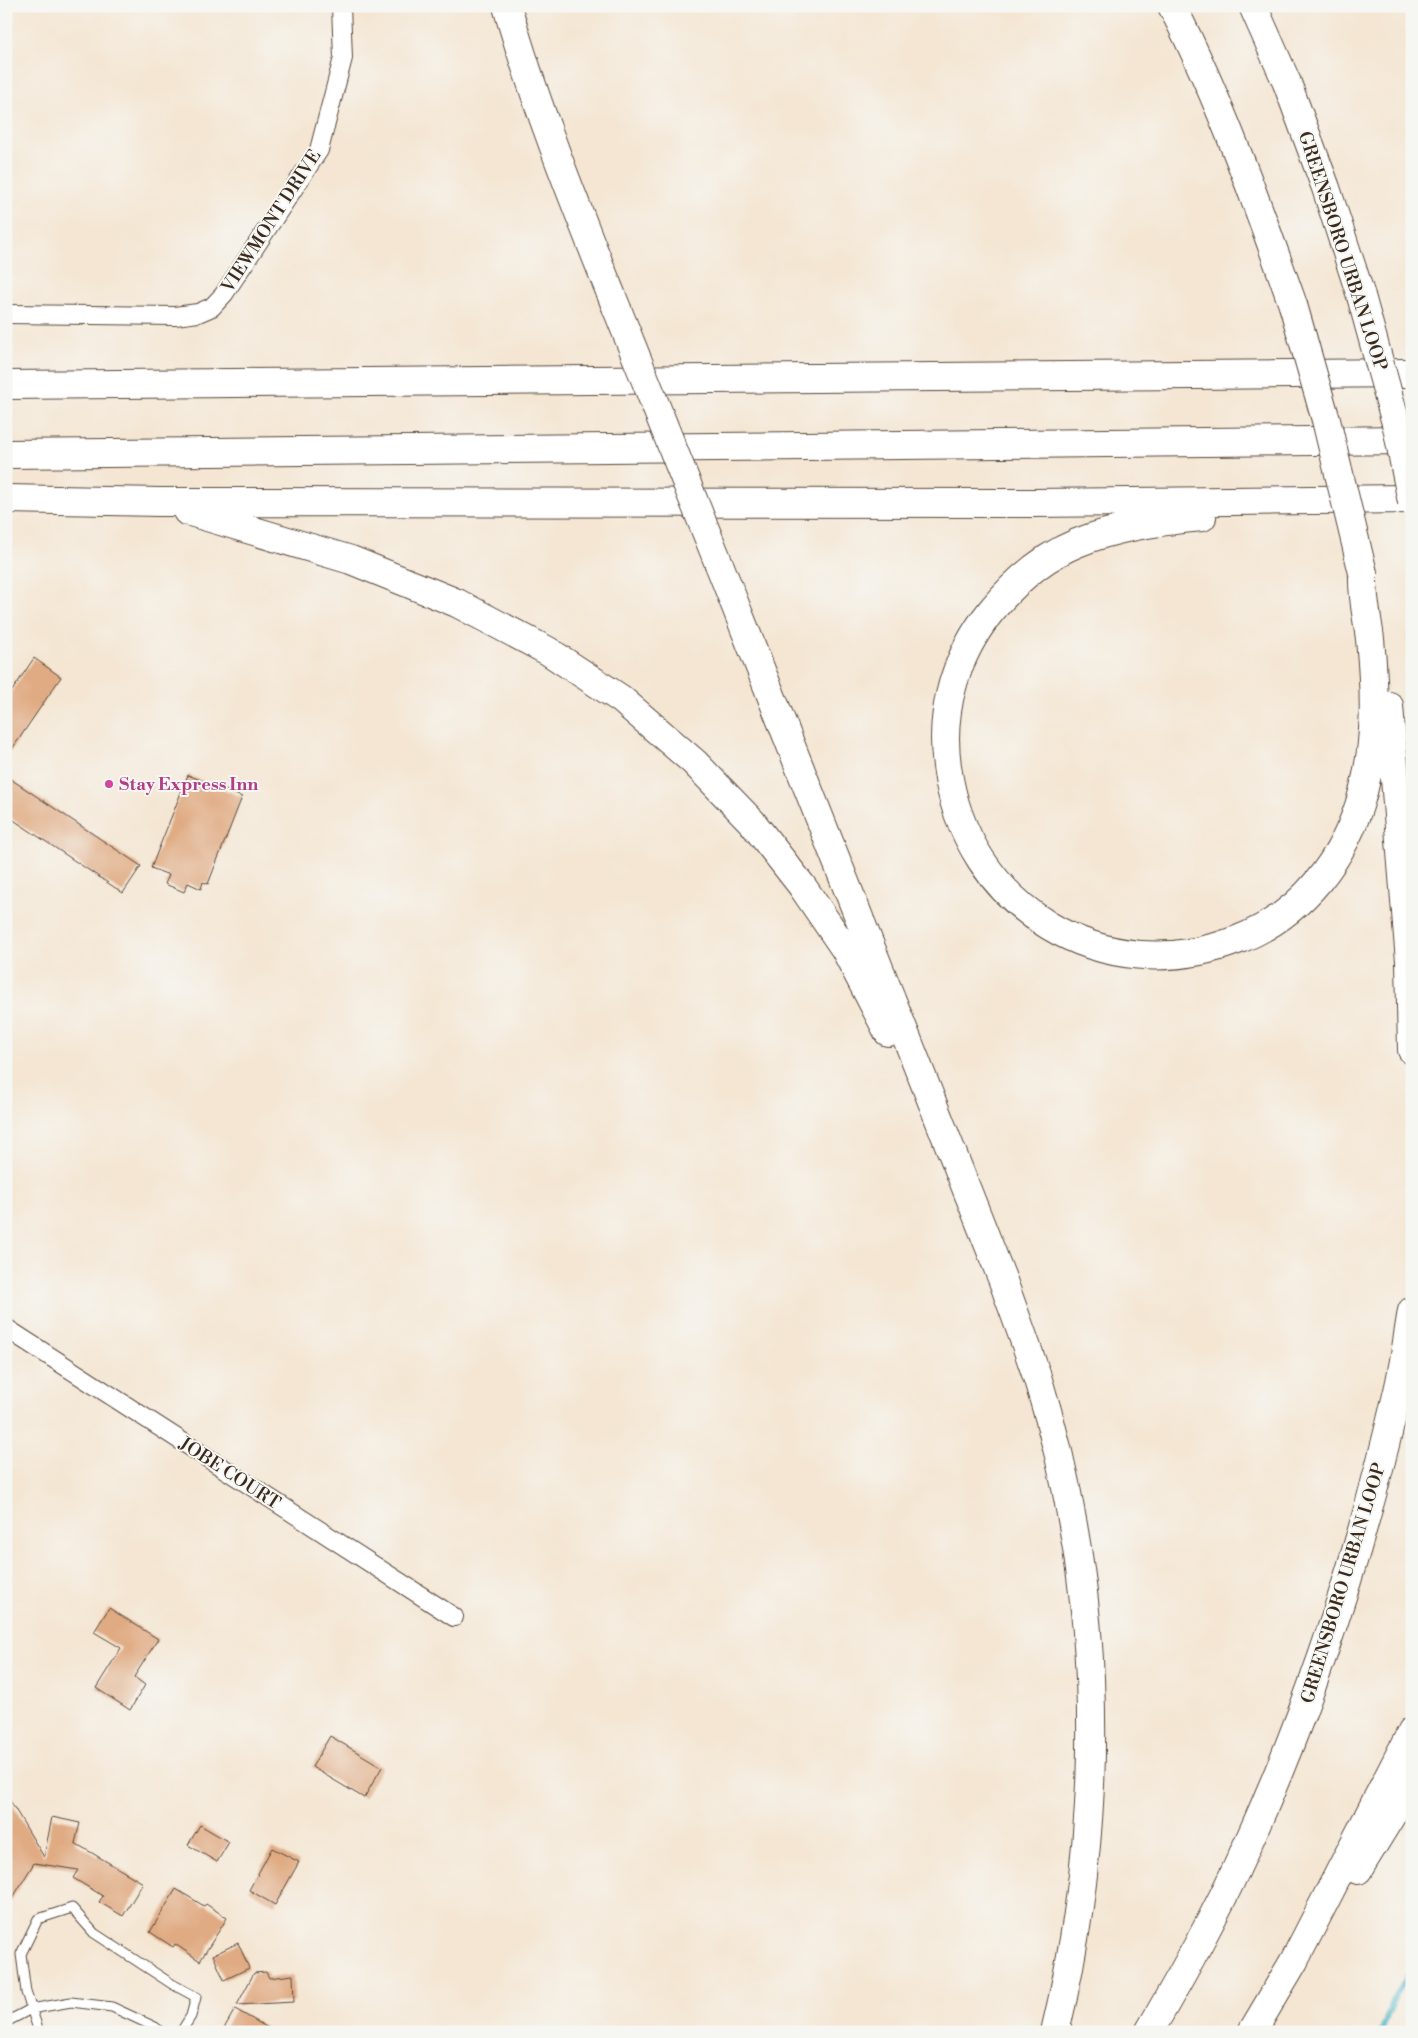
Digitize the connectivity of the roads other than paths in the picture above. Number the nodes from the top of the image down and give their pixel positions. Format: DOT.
graph roads {
  1 [pos="341,6"];
  2 [pos="507,6"];
  3 [pos="1172,6"];
  4 [pos="1253,6"];
  5 [pos="6,314"];
  6 [pos="1412,373"];
  7 [pos="6,385"];
  8 [pos="1412,440"];
  9 [pos="6,454"];
  10 [pos="6,499"];
  11 [pos="1269,500"];
  12 [pos="1412,500"];
  13 [pos="159,502"];
  14 [pos="1363,573"];
  15 [pos="1412,1050"];
  16 [pos="941,1122"];
  17 [pos="1412,1311"];
  18 [pos="6,1328"];
  19 [pos="454,1617"];
  20 [pos="1412,1731"];
  21 [pos="1412,1782"];
  22 [pos="1294,1961"];
  23 [pos="31,2009"];
  24 [pos="6,2022"];
  25 [pos="39,2032"];
  26 [pos="161,2032"];
  27 [pos="181,2032"];
  28 [pos="1055,2032"];
  29 [pos="1149,2032"];
  30 [pos="1252,2032"];
  1 -- 5 [label="street, VIEWMONT DRIVE"];
  2 -- 16 [label="highway, bridge"];
  3 -- 14 [label="highway, bridge"];
  4 -- 12 [label="highway, GREENSBORO URBAN LOOP, bridge"];
  6 -- 7 [label="highway"];
  8 -- 9 [label="highway"];
  10 -- 13 [label="highway"];
  11 -- 12 [label="highway"];
  11 -- 13 [label="highway"];
  11 -- 14 [label="highway"];
  13 -- 16 [label="highway"];
  14 -- 15 [label="highway"];
  16 -- 28 [label="highway"];
  17 -- 29 [label="highway, GREENSBORO URBAN LOOP"];
  18 -- 19 [label="street, JOBE COURT"];
  20 -- 22 [label="highway"];
  21 -- 22 [label="highway"];
  22 -- 30 [label="highway"];
  23 -- 24 [label="lane"];
  23 -- 25 [label="lane"];
  23 -- 26 [label="lane"];
  23 -- 27 [label="lane"];
}
